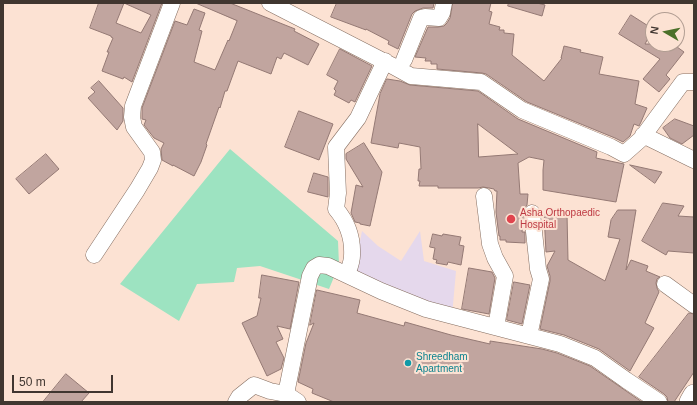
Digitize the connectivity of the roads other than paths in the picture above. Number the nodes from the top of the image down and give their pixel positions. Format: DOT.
graph roads {
  1 [pos="172,3"];
  2 [pos="270,3"];
  3 [pos="444,3"];
  4 [pos="404,60"];
  5 [pos="384,61"];
  6 [pos="694,82"];
  7 [pos="643,136"];
  8 [pos="694,160"];
  9 [pos="484,196"];
  10 [pos="532,213"];
  11 [pos="94,255"];
  12 [pos="347,275"];
  13 [pos="665,284"];
  14 [pos="694,305"];
  15 [pos="496,327"];
  16 [pos="529,336"];
  17 [pos="694,395"];
  18 [pos="292,398"];
  19 [pos="236,402"];
  20 [pos="658,402"];
  21 [pos="690,402"];
  1 -- 11 [label="street"];
  2 -- 5 [label="street"];
  3 -- 4 [label="street"];
  5 -- 7 [label="street"];
  5 -- 12 [label="street"];
  6 -- 7 [label="street"];
  7 -- 8 [label="street"];
  9 -- 15 [label="street"];
  10 -- 16 [label="street"];
  12 -- 15 [label="street"];
  12 -- 18 [label="street"];
  13 -- 14 [label="street"];
  15 -- 16 [label="street"];
  16 -- 20 [label="street"];
  17 -- 21 [label="main road"];
  18 -- 19 [label="street"];
}
